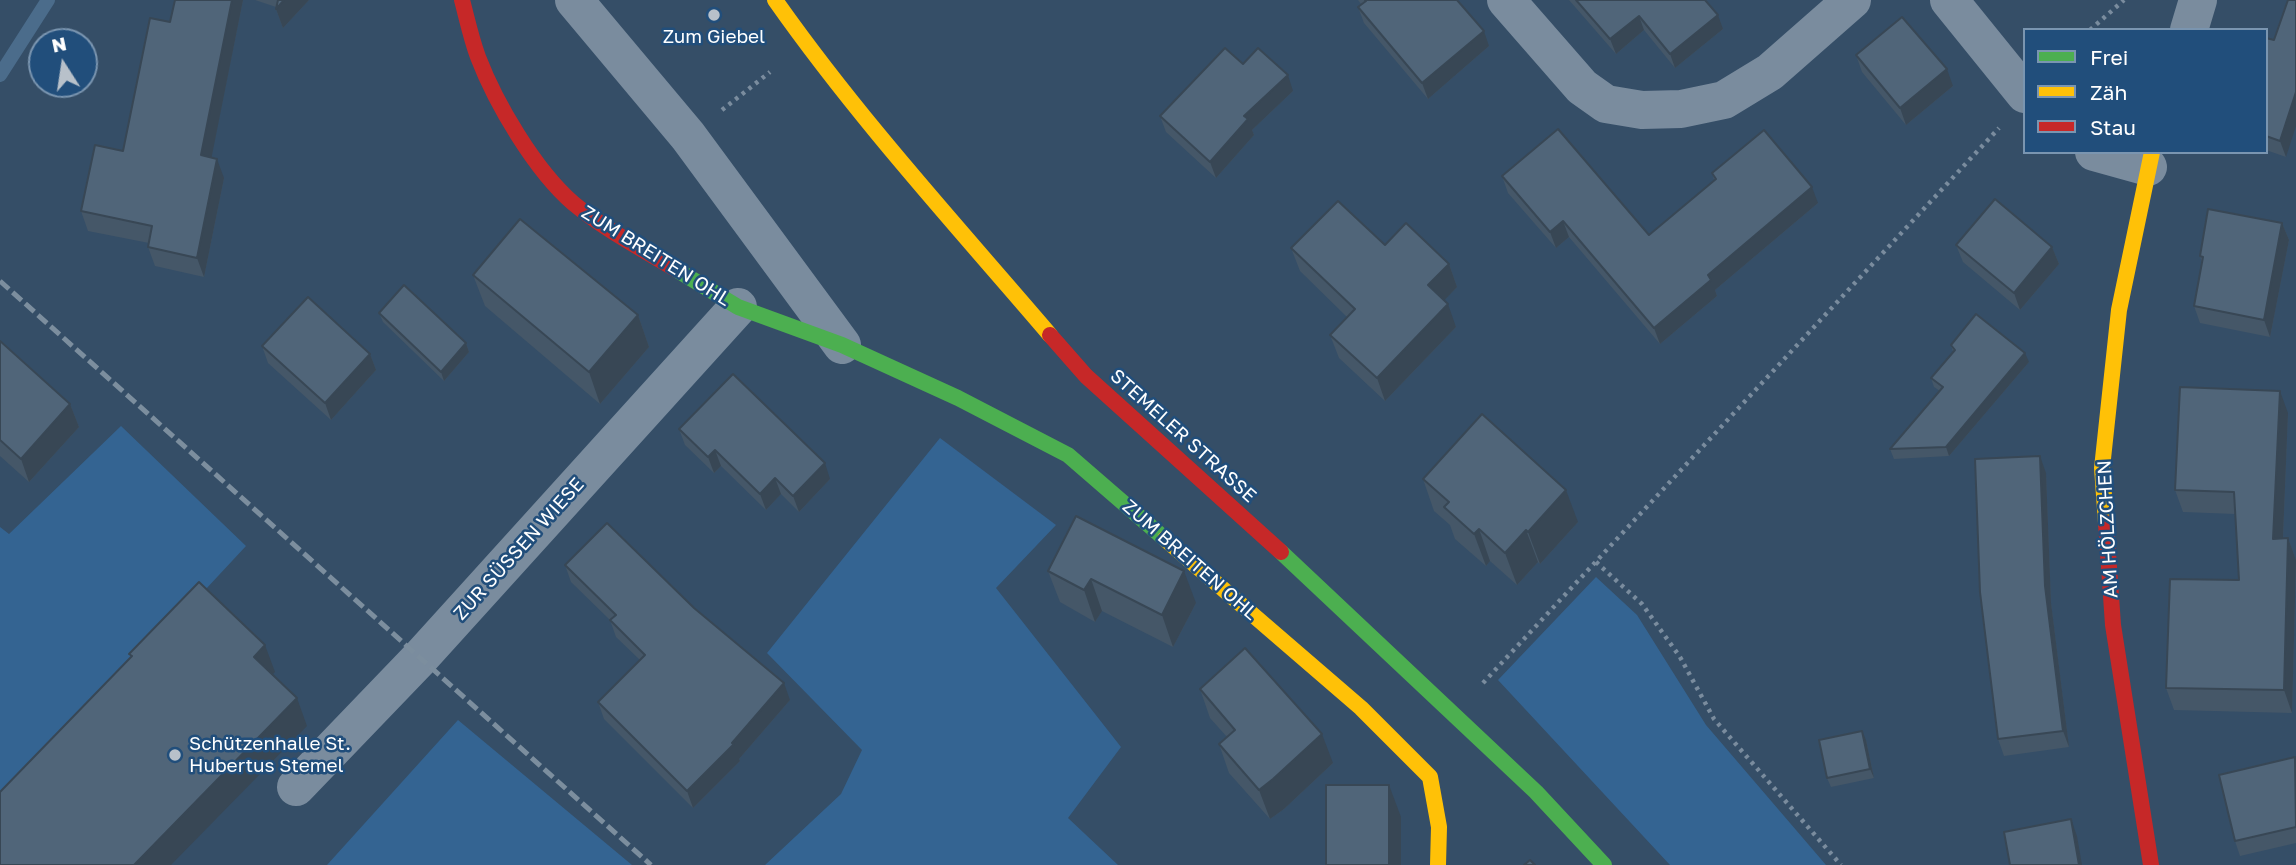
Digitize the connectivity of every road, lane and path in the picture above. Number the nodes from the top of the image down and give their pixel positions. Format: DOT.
graph roads {
  1 [pos="462,0"];
  2 [pos="574,0"];
  3 [pos="775,0"];
  4 [pos="1506,0"];
  5 [pos="1852,0"];
  6 [pos="1949,0"];
  7 [pos="2124,0"];
  8 [pos="2198,0"];
  9 [pos="2092,28"];
  10 [pos="2190,28"];
  11 [pos="806,44"];
  12 [pos="2015,107"];
  13 [pos="688,136"];
  14 [pos="2110,154"];
  15 [pos="2150,159"];
  16 [pos="738,307"];
  17 [pos="842,345"];
  18 [pos="1596,562"];
  19 [pos="1454,715"];
  20 [pos="296,787"];
  21 [pos="1438,865"];
  22 [pos="1604,865"];
  23 [pos="1841,865"];
  24 [pos="2151,865"];
  1 -- 16 [label="street, ZUM BREITEN OHL"];
  2 -- 13 [label="street, ZUM BREITEN OHL"];
  3 -- 11 [label="street, STEMELER STRASSE"];
  4 -- 5 [label="street"];
  6 -- 12 [label="street"];
  7 -- 9 [label="path"];
  8 -- 10 [label="street"];
  11 -- 13 [label="path"];
  11 -- 19 [label="street, STEMELER STRASSE"];
  12 -- 18 [label="path"];
  13 -- 17 [label="street, ZUM BREITEN OHL"];
  14 -- 15 [label="street"];
  15 -- 24 [label="street, AM HÖLZCHEN"];
  16 -- 17 [label="street, ZUM BREITEN OHL"];
  16 -- 20 [label="street, ZUR SÜSSEN WIESE"];
  17 -- 21 [label="street, ZUM BREITEN OHL"];
  18 -- 19 [label="path"];
  18 -- 23 [label="path"];
  19 -- 22 [label="street, STEMELER STRASSE"];
}
